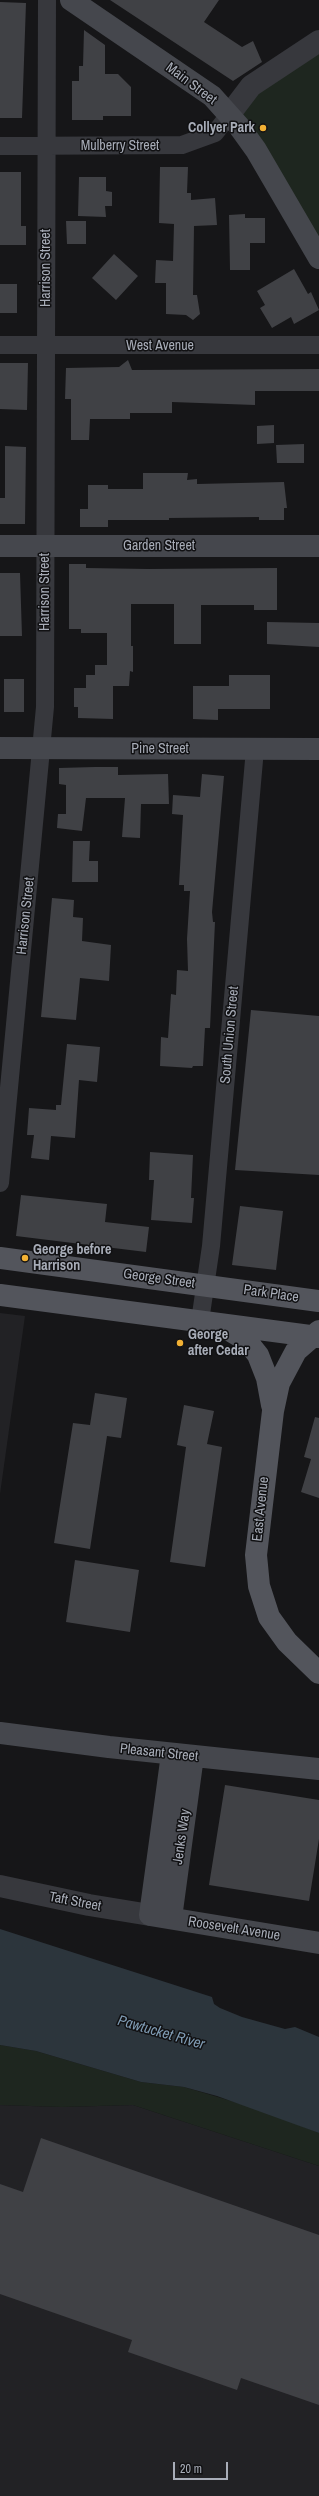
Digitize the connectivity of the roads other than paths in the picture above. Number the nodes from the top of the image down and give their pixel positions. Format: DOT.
graph roads {
  1 [pos="47,0"];
  2 [pos="71,0"];
  3 [pos="319,40"];
  4 [pos="229,115"];
  5 [pos="0,146"];
  6 [pos="46,147"];
  7 [pos="319,258"];
  8 [pos="46,345"];
  9 [pos="319,345"];
  10 [pos="0,346"];
  11 [pos="0,546"];
  12 [pos="45,546"];
  13 [pos="319,546"];
  14 [pos="0,748"];
  15 [pos="42,748"];
  16 [pos="255,749"];
  17 [pos="319,749"];
  18 [pos="0,1183"];
  19 [pos="0,1258"];
  20 [pos="215,1287"];
  21 [pos="0,1295"];
  22 [pos="319,1301"];
  23 [pos="208,1322"];
  24 [pos="317,1335"];
  25 [pos="273,1411"];
  26 [pos="319,1673"];
  27 [pos="0,1733"];
  28 [pos="183,1755"];
  29 [pos="319,1770"];
  30 [pos="0,1886"];
  31 [pos="160,1917"];
  32 [pos="319,1943"];
  1 -- 6 [label="street, Harrison Street"];
  2 -- 4 [label="main road, Main Street"];
  3 -- 4 [label="street"];
  4 -- 6 [label="street, Mulberry Street"];
  4 -- 7 [label="main road, Main Street"];
  5 -- 6 [label="street, Mulberry Street"];
  6 -- 8 [label="street, Harrison Street"];
  8 -- 9 [label="street, West Avenue"];
  8 -- 10 [label="street, West Avenue"];
  8 -- 12 [label="street, Harrison Street"];
  11 -- 12 [label="main road, Garden Street"];
  12 -- 13 [label="main road, Garden Street"];
  12 -- 15 [label="street, Harrison Street"];
  14 -- 15 [label="main road, Pine Street"];
  15 -- 16 [label="main road, Pine Street"];
  15 -- 18 [label="street, Harrison Street"];
  16 -- 17 [label="main road, Pine Street"];
  16 -- 20 [label="street, South Union Street"];
  19 -- 20 [label="main road, George Street"];
  20 -- 22 [label="main road, Park Place"];
  20 -- 23 [label="street, South Union Street"];
  21 -- 23 [label="main road"];
  23 -- 24 [label="main road"];
  23 -- 25 [label="main road"];
  24 -- 25 [label="main road, East Avenue"];
  25 -- 26 [label="main road, East Avenue"];
  27 -- 28 [label="main road, Pleasant Street"];
  28 -- 29 [label="main road, Pleasant Street"];
  28 -- 31 [label="main road, Jenks Way"];
  30 -- 31 [label="street, Taft Street"];
  31 -- 32 [label="main road, Roosevelt Avenue"];
}
